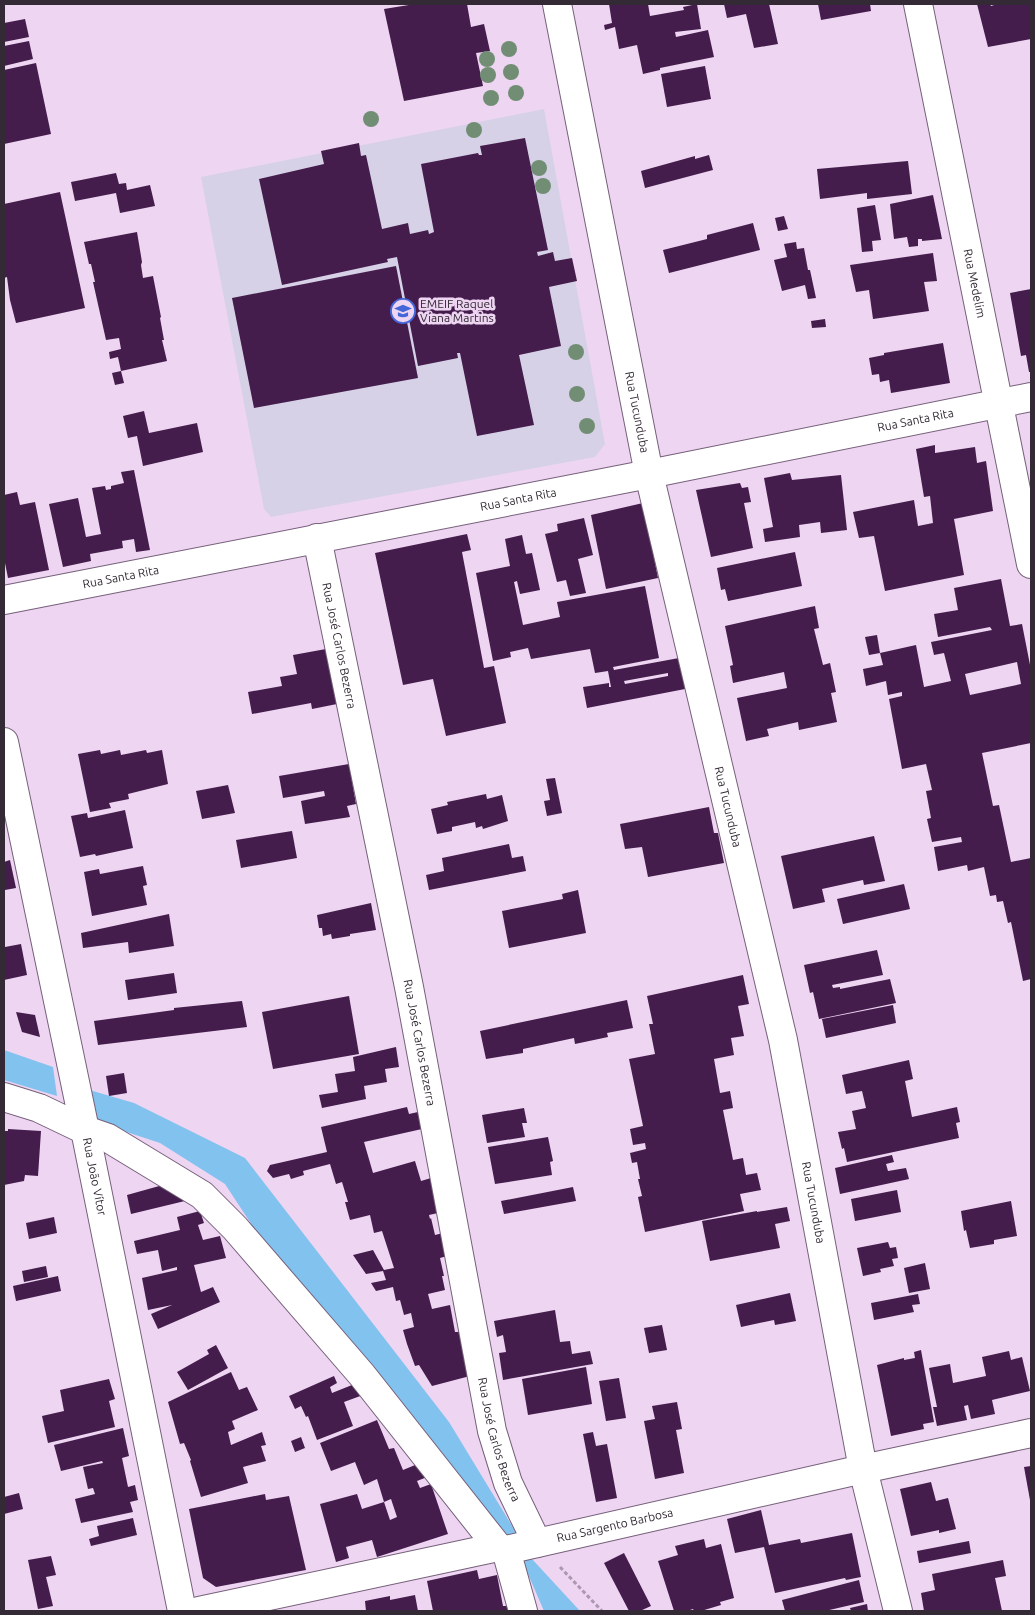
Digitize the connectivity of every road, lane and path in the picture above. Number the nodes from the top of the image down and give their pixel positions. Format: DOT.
graph roads {
  1 [pos="557,4"];
  2 [pos="918,4"];
  3 [pos="1031,397"];
  4 [pos="998,403"];
  5 [pos="650,474"];
  6 [pos="317,538"];
  7 [pos="1031,564"];
  8 [pos="4,600"];
  9 [pos="4,742"];
  10 [pos="4,1097"];
  11 [pos="84,1130"];
  12 [pos="1031,1433"];
  13 [pos="862,1469"];
  14 [pos="537,1543"];
  15 [pos="502,1548"];
  16 [pos="182,1611"];
  17 [pos="199,1611"];
  18 [pos="523,1611"];
  19 [pos="602,1611"];
  20 [pos="898,1611"];
  1 -- 5 [label="street, Rua Tucunduba"];
  2 -- 4 [label="street, Rua Medelim"];
  3 -- 4 [label="street, Rua Santa Rita"];
  4 -- 5 [label="street, Rua Santa Rita"];
  4 -- 7 [label="street, Rua Medelim"];
  5 -- 6 [label="street, Rua Santa Rita"];
  5 -- 13 [label="street, Rua Tucunduba"];
  6 -- 8 [label="street, Rua Santa Rita"];
  6 -- 14 [label="street, Rua José Carlos Bezerra"];
  9 -- 11 [label="street, Rua João Vítor"];
  10 -- 11 [label="street"];
  11 -- 15 [label="street"];
  11 -- 16 [label="street, Rua João Vítor"];
  12 -- 13 [label="street, Rua Sargento Barbosa"];
  13 -- 14 [label="street, Rua Sargento Barbosa"];
  13 -- 20 [label="street, Rua Tucunduba"];
  14 -- 15 [label="street, Rua Sargento Barbosa"];
  14 -- 19 [label="path"];
  15 -- 17 [label="street, Rua Sargento Barbosa"];
  15 -- 18 [label="street"];
}
